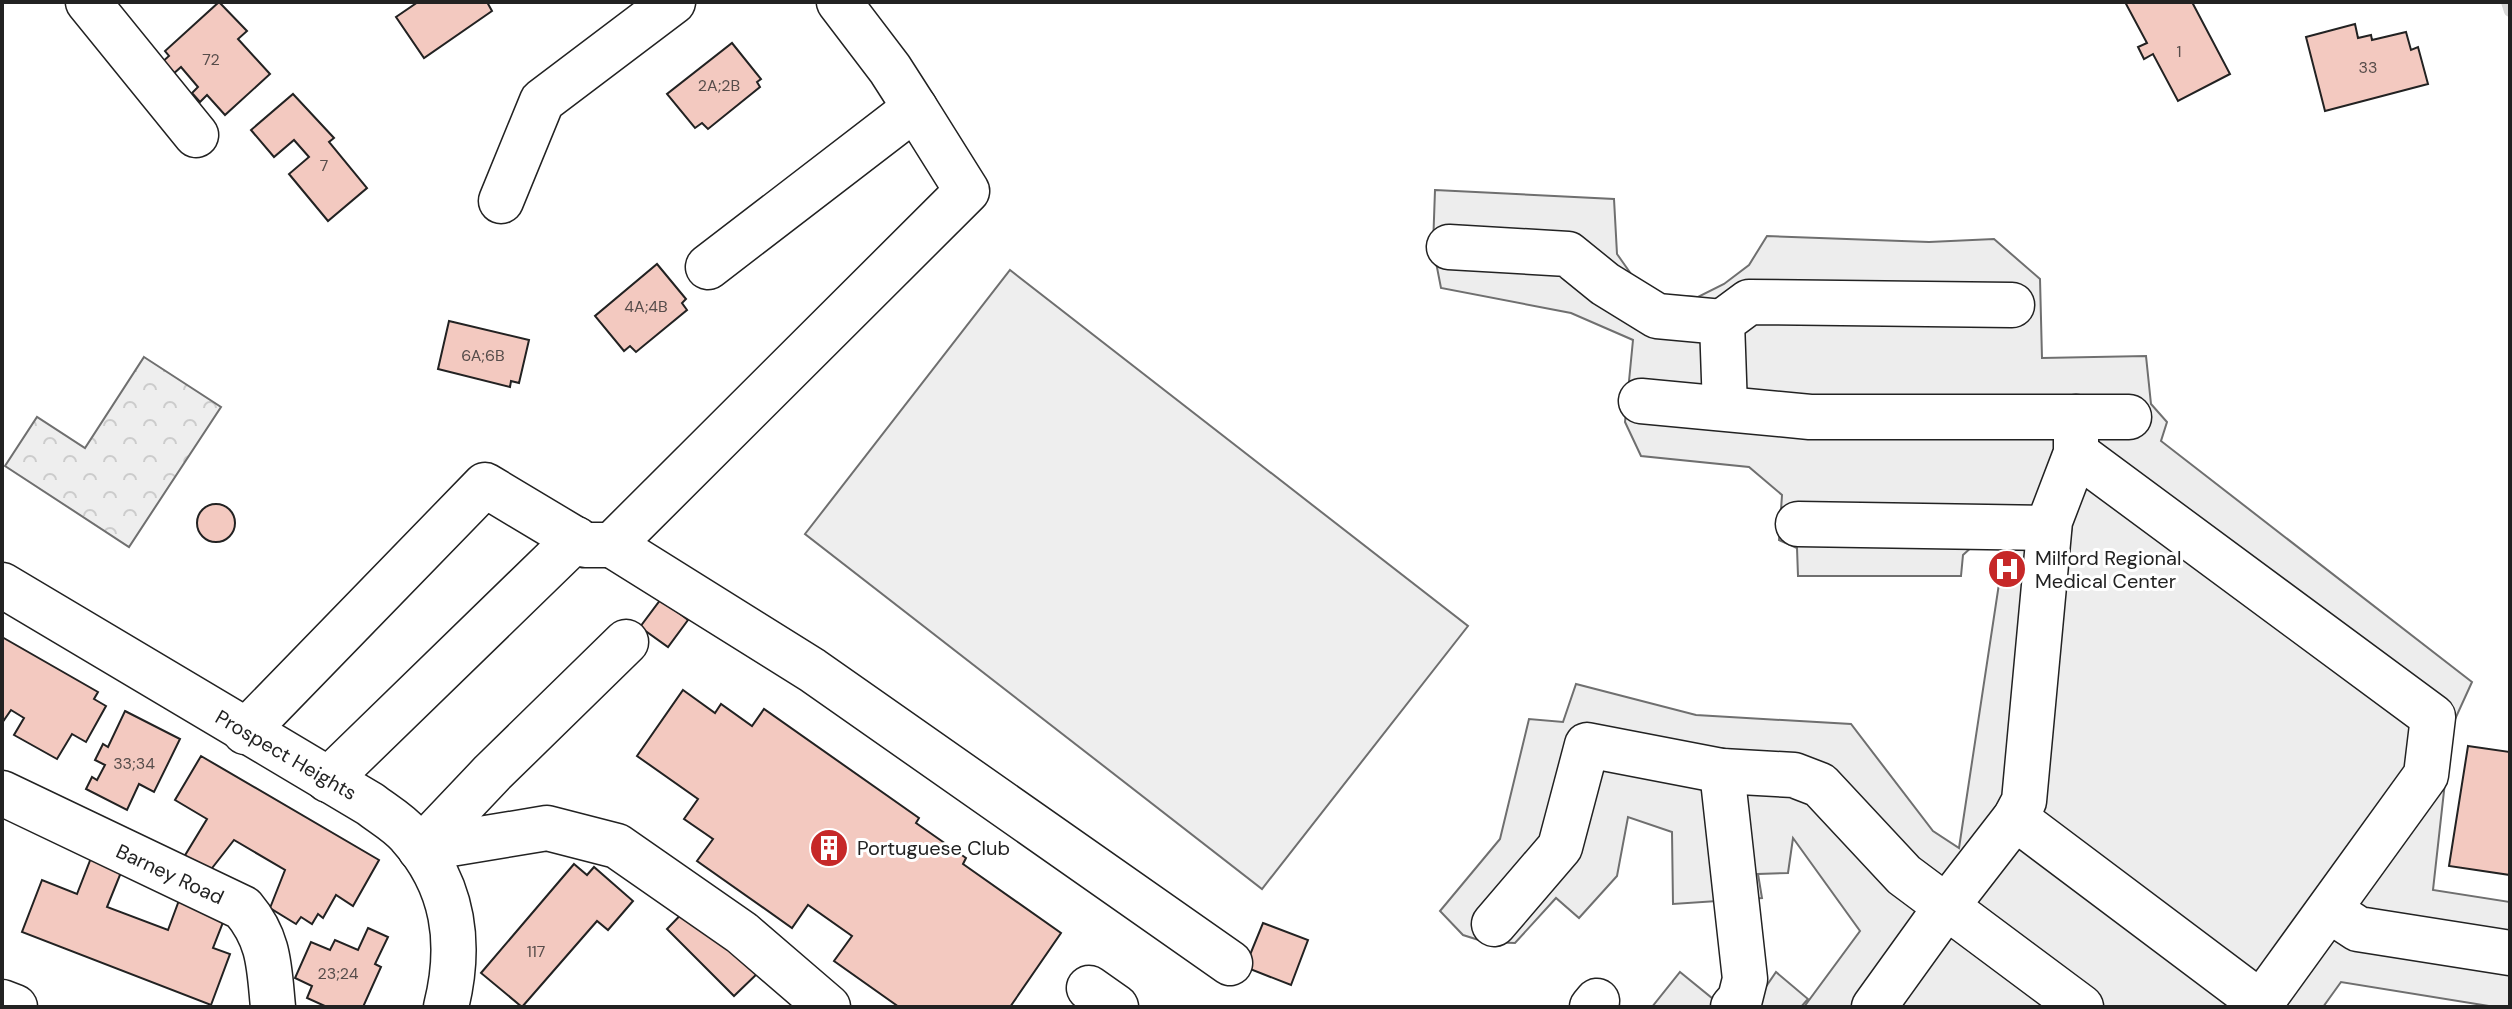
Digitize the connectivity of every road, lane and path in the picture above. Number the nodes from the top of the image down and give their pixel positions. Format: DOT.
graph roads {
  1 [pos="88,2"];
  2 [pos="673,2"];
  3 [pos="839,2"];
  4 [pos="915,108"];
  5 [pos="196,135"];
  6 [pos="501,201"];
  7 [pos="1449,247"];
  8 [pos="708,267"];
  9 [pos="2012,305"];
  10 [pos="1722,322"];
  11 [pos="1641,401"];
  12 [pos="1725,408"];
  13 [pos="2129,417"];
  14 [pos="2076,435"];
  15 [pos="1798,524"];
  16 [pos="2049,528"];
  17 [pos="594,542"];
  18 [pos="2,585"];
  19 [pos="626,642"];
  20 [pos="245,732"];
  21 [pos="1722,771"];
  22 [pos="328,780"];
  23 [pos="2,793"];
  24 [pos="2015,818"];
  25 [pos="420,849"];
  26 [pos="1946,907"];
  27 [pos="2329,910"];
  28 [pos="1494,924"];
  29 [pos="2510,953"];
  30 [pos="1230,963"];
  31 [pos="2,1002"];
  32 [pos="15,1007"];
  33 [pos="273,1007"];
  34 [pos="446,1007"];
  35 [pos="828,1007"];
  36 [pos="1733,1007"];
  37 [pos="1874,1007"];
  38 [pos="2081,1007"];
  1 -- 5 [label="street"];
  2 -- 6 [label="street"];
  3 -- 4 [label="street"];
  4 -- 8 [label="street"];
  4 -- 17 [label="street"];
  7 -- 10 [label="street"];
  9 -- 10 [label="street"];
  10 -- 12 [label="street"];
  11 -- 12 [label="street"];
  12 -- 14 [label="street"];
  13 -- 14 [label="street"];
  14 -- 16 [label="street"];
  14 -- 27 [label="street"];
  15 -- 16 [label="street"];
  16 -- 24 [label="street"];
  17 -- 20 [label="street"];
  17 -- 22 [label="street"];
  17 -- 30 [label="street"];
  18 -- 20 [label="street, Prospect Heights"];
  19 -- 25 [label="street"];
  20 -- 22 [label="street, Prospect Heights"];
  21 -- 26 [label="street"];
  21 -- 28 [label="street"];
  21 -- 36 [label="street"];
  22 -- 25 [label="street, Prospect Heights"];
  23 -- 33 [label="street, Barney Road"];
  24 -- 26 [label="street"];
  24 -- 27 [label="street"];
  25 -- 34 [label="street, Prospect Heights"];
  25 -- 35 [label="street"];
  26 -- 37 [label="street"];
  26 -- 38 [label="street"];
  27 -- 29 [label="street"];
  31 -- 32 [label="street"];
}
